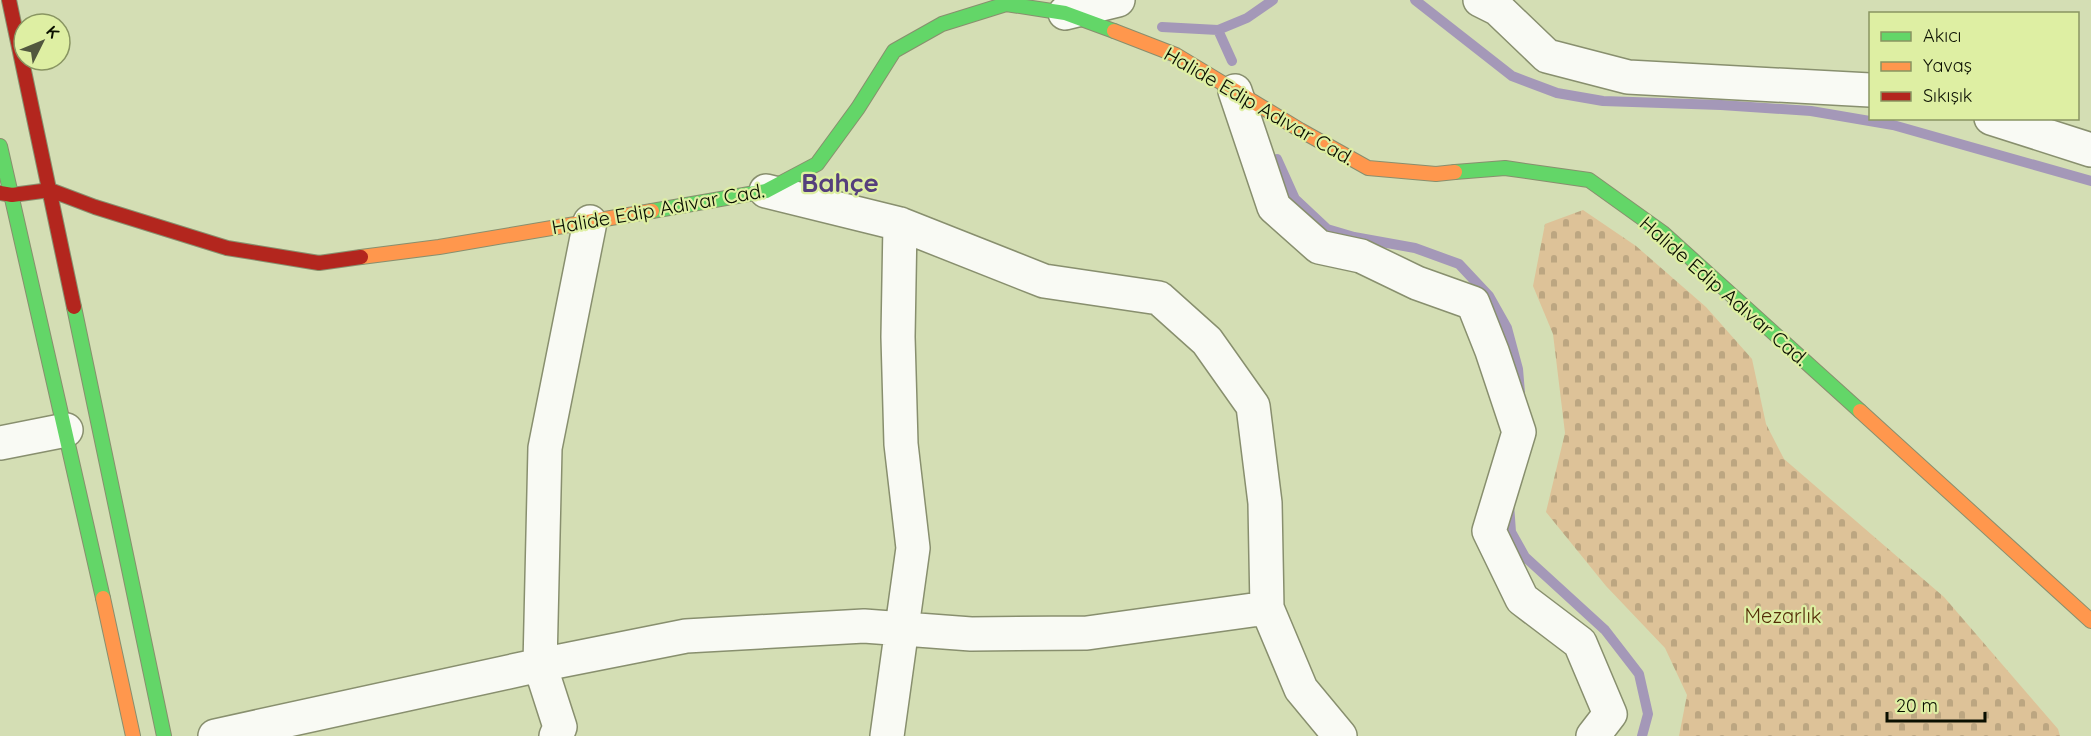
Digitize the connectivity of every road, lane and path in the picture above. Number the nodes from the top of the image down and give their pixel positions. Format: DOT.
graph roads {
  1 [pos="9,0"];
  2 [pos="1118,0"];
  3 [pos="1480,0"];
  4 [pos="1065,13"];
  5 [pos="1869,90"];
  6 [pos="1235,91"];
  7 [pos="1997,120"];
  8 [pos="0,146"];
  9 [pos="2091,150"];
  10 [pos="50,190"];
  11 [pos="766,191"];
  12 [pos="6,194"];
  13 [pos="590,222"];
  14 [pos="900,224"];
  15 [pos="66,430"];
  16 [pos="0,443"];
  17 [pos="1267,608"];
  18 [pos="2091,621"];
  19 [pos="903,629"];
  20 [pos="540,665"];
  21 [pos="133,736"];
  22 [pos="164,736"];
  23 [pos="215,736"];
  24 [pos="556,736"];
  25 [pos="887,736"];
  26 [pos="1340,736"];
  27 [pos="1593,736"];
  1 -- 10 [label="street"];
  2 -- 4 [label="street"];
  3 -- 5 [label="street"];
  4 -- 6 [label="street, Halide Edip Adıvar Cad."];
  4 -- 11 [label="street, Halide Edip Adıvar Cad."];
  6 -- 18 [label="street, Halide Edip Adıvar Cad."];
  6 -- 27 [label="street"];
  7 -- 9 [label="street"];
  8 -- 12 [label="street"];
  10 -- 12 [label="street, Halide Edip Adıvar Cad."];
  10 -- 13 [label="street, Halide Edip Adıvar Cad."];
  10 -- 22 [label="street"];
  11 -- 13 [label="street, Halide Edip Adıvar Cad."];
  11 -- 14 [label="street"];
  12 -- 15 [label="street"];
  13 -- 20 [label="street"];
  14 -- 17 [label="street"];
  14 -- 19 [label="street"];
  15 -- 16 [label="street"];
  15 -- 21 [label="street"];
  17 -- 19 [label="street"];
  17 -- 26 [label="street"];
  19 -- 20 [label="street"];
  19 -- 25 [label="street"];
  20 -- 23 [label="street"];
  20 -- 24 [label="street"];
}
